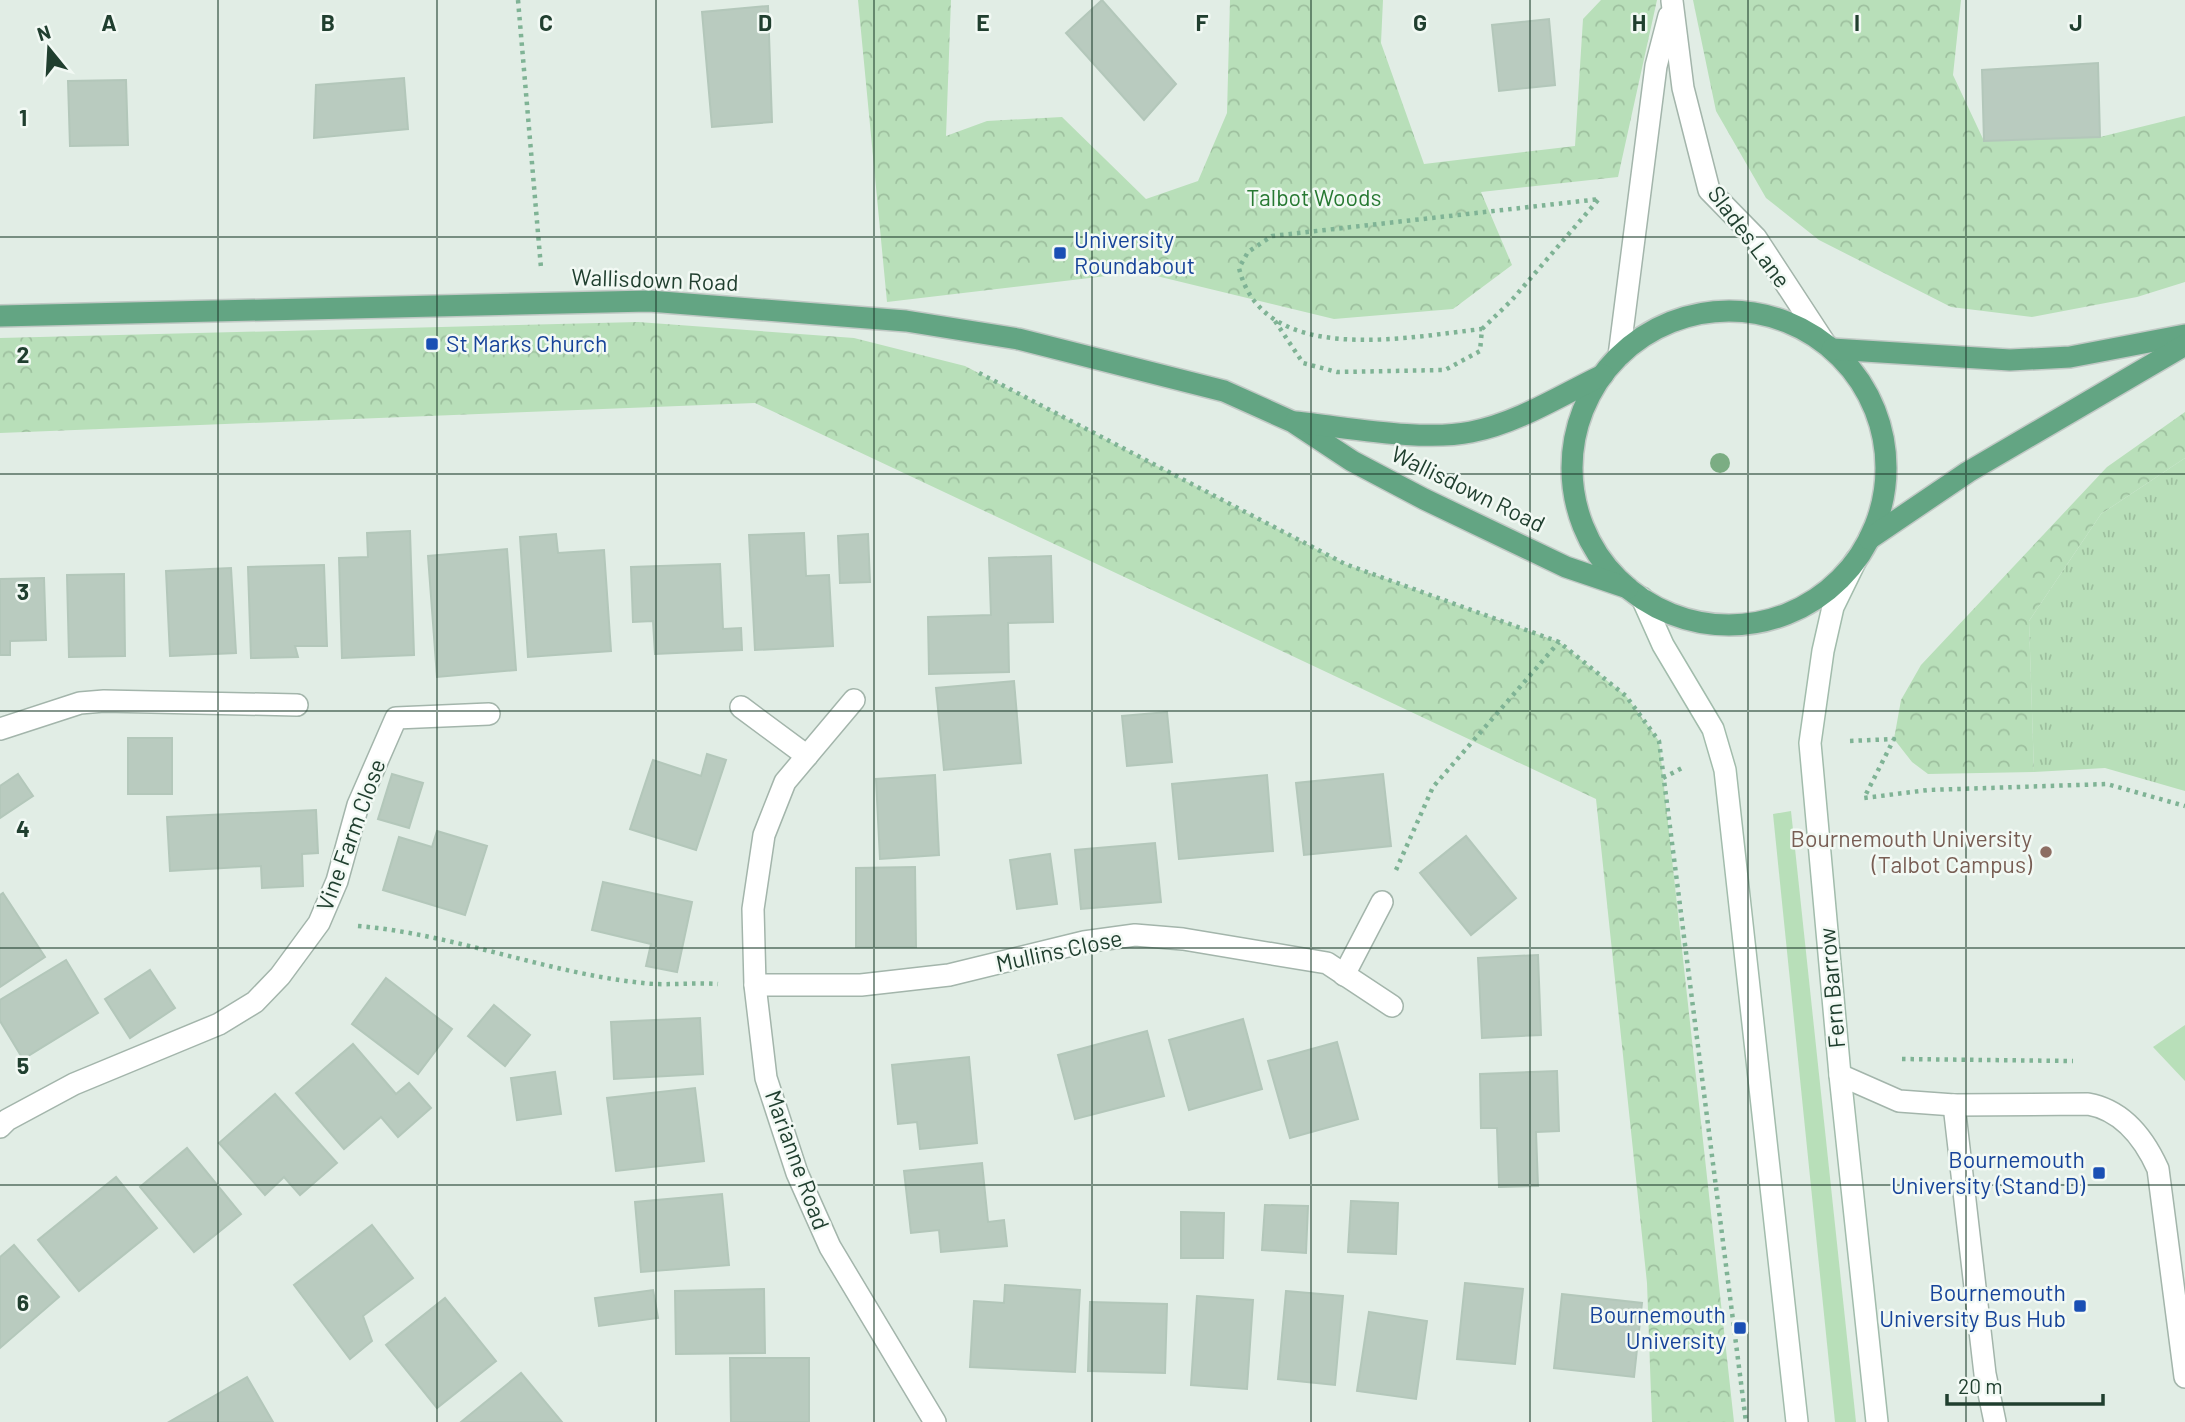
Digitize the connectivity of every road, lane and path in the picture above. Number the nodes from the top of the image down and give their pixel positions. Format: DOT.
graph roads {
  1 [pos="517,0"];
  2 [pos="1673,0"];
  3 [pos="1642,191"];
  4 [pos="1599,199"];
  5 [pos="544,304"];
  6 [pos="0,316"];
  7 [pos="1275,321"];
  8 [pos="1482,329"];
  9 [pos="2185,335"];
  10 [pos="1828,345"];
  11 [pos="2185,345"];
  12 [pos="1619,356"];
  13 [pos="978,373"];
  14 [pos="1604,374"];
  15 [pos="1293,422"];
  16 [pos="1869,539"];
  17 [pos="1856,560"];
  18 [pos="1635,593"];
  19 [pos="1559,642"];
  20 [pos="854,700"];
  21 [pos="297,705"];
  22 [pos="741,707"];
  23 [pos="489,714"];
  24 [pos="0,729"];
  25 [pos="1811,743"];
  26 [pos="1719,748"];
  27 [pos="807,756"];
  28 [pos="1663,778"];
  29 [pos="2185,806"];
  30 [pos="1382,902"];
  31 [pos="319,923"];
  32 [pos="1344,975"];
  33 [pos="755,985"];
  34 [pos="1391,1006"];
  35 [pos="1891,1059"];
  36 [pos="2073,1061"];
  37 [pos="1840,1075"];
  38 [pos="1954,1105"];
  39 [pos="2,1120"];
  40 [pos="2185,1377"];
  41 [pos="935,1422"];
  42 [pos="1746,1422"];
  43 [pos="1797,1422"];
  44 [pos="1877,1422"];
  45 [pos="1995,1422"];
  1 -- 5 [label="path"];
  2 -- 3 [label="street, Slades Lane"];
  2 -- 10 [label="street, Slades Lane"];
  3 -- 4 [label="path"];
  3 -- 12 [label="street, Slades Lane"];
  4 -- 7 [label="path"];
  4 -- 8 [label="path"];
  5 -- 6 [label="main road, Wallisdown Road"];
  5 -- 15 [label="main road, Wallisdown Road"];
  7 -- 8 [label="path"];
  7 -- 8 [label="path"];
  9 -- 10 [label="main road"];
  10 -- 12 [label="main road"];
  10 -- 16 [label="main road"];
  11 -- 16 [label="main road"];
  12 -- 14 [label="main road"];
  13 -- 19 [label="path"];
  14 -- 15 [label="main road, Wallisdown Road"];
  14 -- 18 [label="main road"];
  15 -- 18 [label="main road, Wallisdown Road"];
  16 -- 17 [label="main road"];
  17 -- 18 [label="main road"];
  17 -- 25 [label="street, Fern Barrow"];
  18 -- 26 [label="street"];
  19 -- 28 [label="path"];
  19 -- 30 [label="path"];
  20 -- 27 [label="street, Marianne Road"];
  21 -- 24 [label="street"];
  22 -- 27 [label="street"];
  23 -- 31 [label="street, Vine Farm Close"];
  25 -- 29 [label="path"];
  25 -- 37 [label="street, Fern Barrow"];
  26 -- 28 [label="path"];
  26 -- 43 [label="street"];
  27 -- 33 [label="street, Marianne Road"];
  28 -- 42 [label="path"];
  30 -- 32 [label="street"];
  31 -- 33 [label="path"];
  31 -- 39 [label="street, Vine Farm Close"];
  32 -- 33 [label="street, Mullins Close"];
  32 -- 34 [label="street, Mullins Close"];
  33 -- 41 [label="street, Marianne Road"];
  35 -- 36 [label="path"];
  37 -- 38 [label="street"];
  37 -- 44 [label="street, Fern Barrow"];
  38 -- 40 [label="street"];
  38 -- 45 [label="street"];
}
